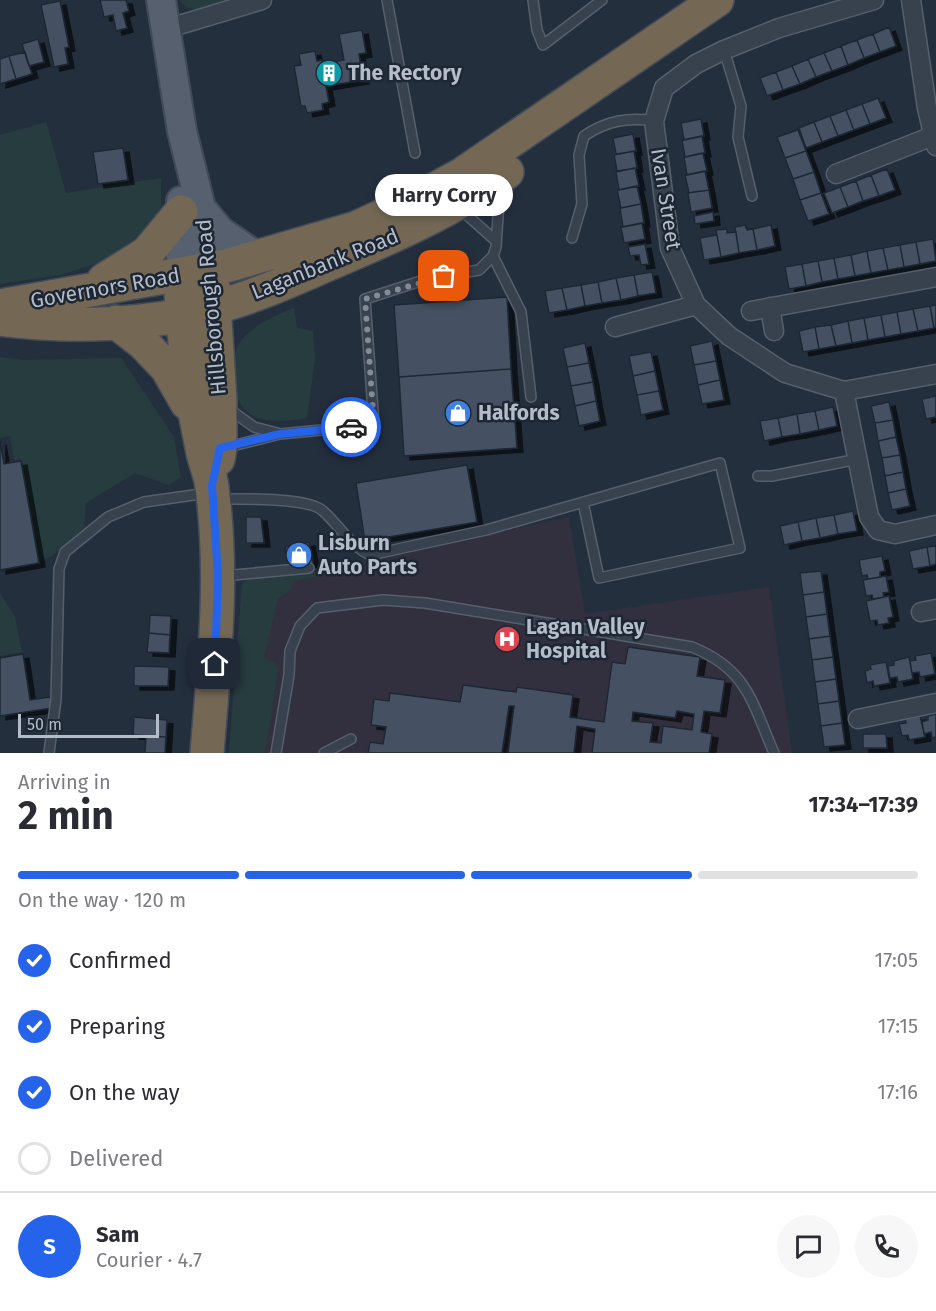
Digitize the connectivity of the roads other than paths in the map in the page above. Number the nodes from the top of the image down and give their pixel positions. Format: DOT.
graph roads {
  1 [pos="161,0"];
  2 [pos="262,0"];
  3 [pos="387,0"];
  4 [pos="533,0"];
  5 [pos="602,0"];
  6 [pos="717,0"];
  7 [pos="874,0"];
  8 [pos="912,0"];
  9 [pos="166,29"];
  10 [pos="724,50"];
  11 [pos="629,63"];
  12 [pos="928,68"];
  13 [pos="654,121"];
  14 [pos="934,141"];
  15 [pos="415,153"];
  16 [pos="504,174"];
  17 [pos="836,174"];
  18 [pos="752,196"];
  19 [pos="456,206"];
  20 [pos="191,210"];
  21 [pos="572,238"];
  22 [pos="496,241"];
  23 [pos="373,245"];
  24 [pos="493,256"];
  25 [pos="258,257"];
  26 [pos="936,277"];
  27 [pos="197,291"];
  28 [pos="78,292"];
  29 [pos="696,305"];
  30 [pos="0,307"];
  31 [pos="770,307"];
  32 [pos="751,311"];
  33 [pos="0,319"];
  34 [pos="116,322"];
  35 [pos="615,327"];
  36 [pos="774,331"];
  37 [pos="218,343"];
  38 [pos="936,374"];
  39 [pos="844,391"];
  40 [pos="531,397"];
  41 [pos="220,400"];
  42 [pos="280,434"];
  43 [pos="207,440"];
  44 [pos="858,459"];
  45 [pos="758,476"];
  46 [pos="213,492"];
  47 [pos="583,502"];
  48 [pos="936,525"];
  49 [pos="309,568"];
  50 [pos="218,576"];
  51 [pos="936,703"];
  52 [pos="858,719"];
  53 [pos="351,739"];
  54 [pos="49,753"];
  55 [pos="207,753"];
  56 [pos="276,753"];
  57 [pos="324,753"];
  58 [pos="774,753"];
  1 -- 9 [label="main road, Hillsborough Road"];
  2 -- 9 [label="street"];
  3 -- 15 [label="lane"];
  4 -- 5 [label="lane"];
  6 -- 11 [label="highway, Laganbank Road"];
  7 -- 10 [label="street, Ivan Street"];
  8 -- 12 [label="street"];
  9 -- 20 [label="main road, Hillsborough Road"];
  10 -- 13 [label="street, Ivan Street"];
  10 -- 18 [label="lane"];
  11 -- 16 [label="highway, Laganbank Road"];
  11 -- 25 [label="highway, Laganbank Road"];
  12 -- 14 [label="street"];
  13 -- 21 [label="lane"];
  13 -- 29 [label="street, Ivan Street"];
  14 -- 17 [label="street"];
  16 -- 19 [label="highway, Laganbank Road"];
  16 -- 22 [label="lane"];
  19 -- 22 [label="lane"];
  19 -- 23 [label="highway, Laganbank Road"];
  20 -- 25 [label="main road"];
  20 -- 27 [label="main road, Hillsborough Road"];
  20 -- 28 [label="highway"];
  22 -- 24 [label="lane"];
  23 -- 27 [label="highway, Laganbank Road"];
  23 -- 37 [label="highway"];
  24 -- 40 [label="lane"];
  24 -- 42 [label="lane"];
  25 -- 27 [label="highway, Laganbank Road"];
  26 -- 31 [label="street"];
  27 -- 28 [label="highway, Governors Road"];
  27 -- 30 [label="highway"];
  27 -- 34 [label="highway, Governors Road"];
  27 -- 37 [label="highway, Hillsborough Road"];
  27 -- 43 [label="highway, Hillsborough Road"];
  28 -- 30 [label="highway, Governors Road"];
  29 -- 35 [label="street"];
  29 -- 39 [label="street, Ivan Street"];
  31 -- 32 [label="street"];
  31 -- 36 [label="street"];
  33 -- 34 [label="highway, Governors Road"];
  34 -- 43 [label="highway"];
  37 -- 41 [label="highway, Hillsborough Road"];
  38 -- 39 [label="street, Ivan Street"];
  39 -- 44 [label="street"];
  41 -- 42 [label="lane"];
  41 -- 43 [label="highway, Hillsborough Road"];
  42 -- 43 [label="lane"];
  43 -- 46 [label="highway, Hillsborough Road"];
  44 -- 45 [label="lane"];
  44 -- 48 [label="street"];
  46 -- 47 [label="lane"];
  46 -- 50 [label="highway, Hillsborough Road"];
  46 -- 54 [label="lane"];
  47 -- 47 [label="lane"];
  49 -- 50 [label="lane"];
  50 -- 55 [label="highway, Hillsborough Road"];
  51 -- 52 [label="street"];
  53 -- 57 [label="lane"];
  56 -- 58 [label="lane"];
}
